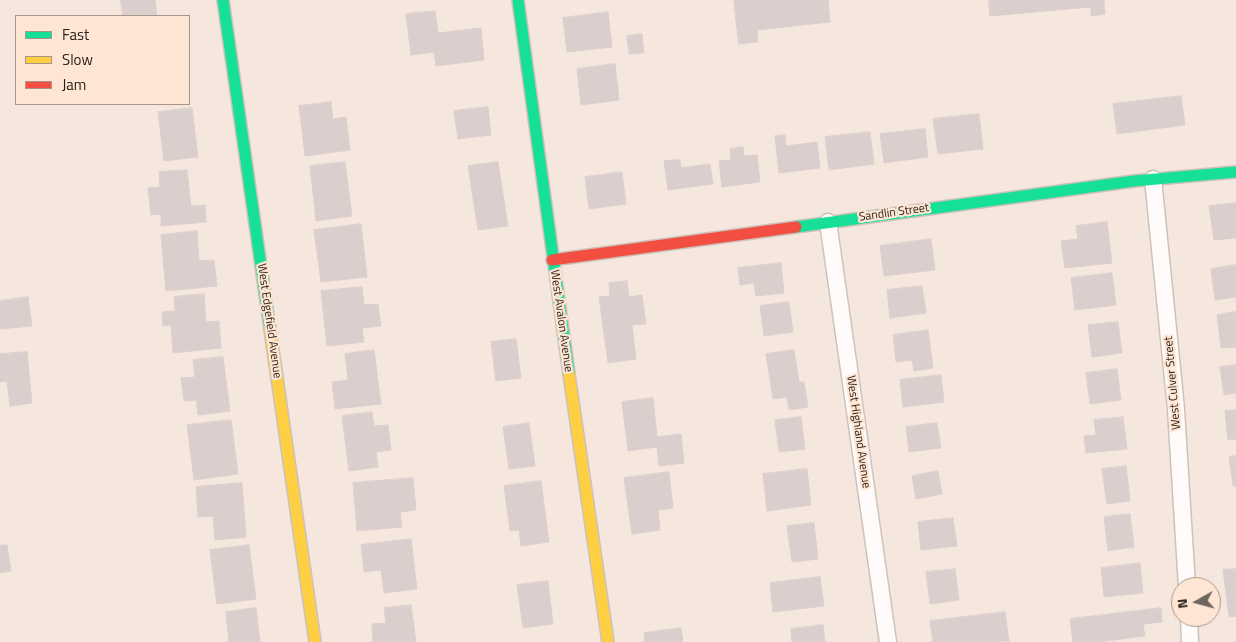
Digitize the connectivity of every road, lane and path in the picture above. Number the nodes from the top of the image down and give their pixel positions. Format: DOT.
graph roads {
  1 [pos="223,0"];
  2 [pos="518,0"];
  3 [pos="1236,172"];
  4 [pos="1153,179"];
  5 [pos="828,222"];
  6 [pos="552,260"];
  7 [pos="1186,577"];
  8 [pos="1189,627"];
  9 [pos="315,642"];
  10 [pos="608,642"];
  11 [pos="888,642"];
  12 [pos="1190,642"];
  1 -- 9 [label="street, West Edgefield Avenue"];
  2 -- 6 [label="street, West Avalon Avenue"];
  3 -- 4 [label="street, Sandlin Street"];
  4 -- 5 [label="street, Sandlin Street"];
  4 -- 7 [label="street, West Culver Street"];
  5 -- 6 [label="street, Sandlin Street"];
  5 -- 11 [label="street, West Highland Avenue"];
  6 -- 10 [label="street, West Avalon Avenue"];
  8 -- 12 [label="street"];
}
